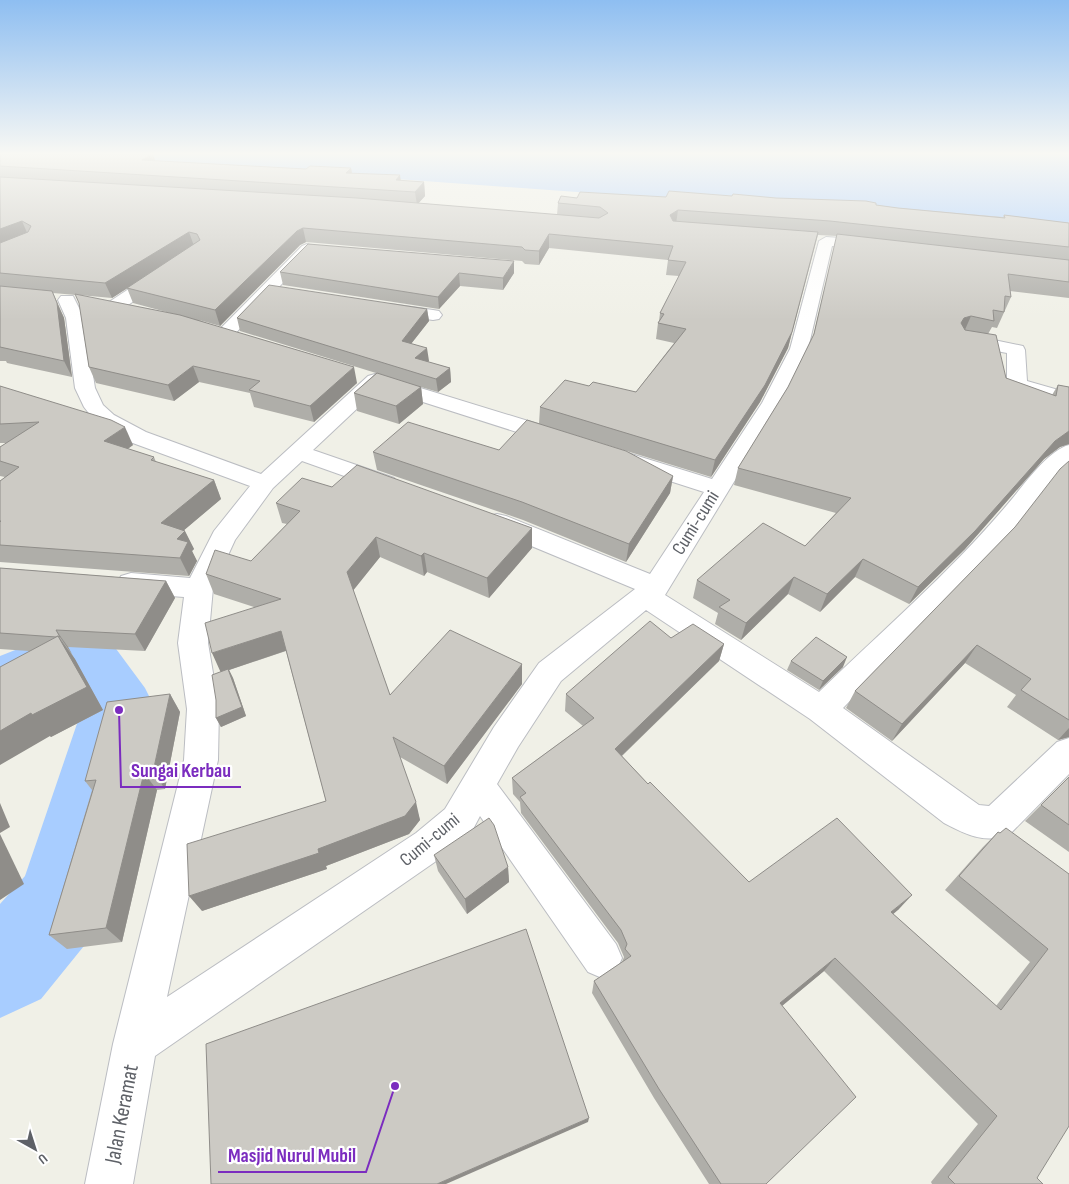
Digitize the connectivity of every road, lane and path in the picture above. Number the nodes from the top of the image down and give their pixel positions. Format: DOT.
graph roads {
  1 [pos="885,247"];
  2 [pos="325,249"];
  3 [pos="179,263"];
  4 [pos="270,290"];
  5 [pos="287,292"];
  6 [pos="101,304"];
  7 [pos="377,307"];
  8 [pos="142,312"];
  9 [pos="433,315"];
  10 [pos="206,329"];
  11 [pos="965,340"];
  12 [pos="1069,399"];
  13 [pos="575,443"];
  14 [pos="298,452"];
  15 [pos="1069,452"];
  16 [pos="613,455"];
  17 [pos="265,483"];
  18 [pos="717,488"];
  19 [pos="410,491"];
  20 [pos="476,514"];
  21 [pos="110,581"];
  22 [pos="199,588"];
  23 [pos="651,592"];
  24 [pos="821,710"];
  25 [pos="1069,752"];
  26 [pos="479,786"];
  27 [pos="996,823"];
  28 [pos="1025,844"];
  29 [pos="602,958"];
  30 [pos="135,1044"];
  31 [pos="109,1184"];
  1 -- 18 [label="street, Cumi-cumi"];
  2 -- 4 [label="street"];
  3 -- 6 [label="street"];
  4 -- 5 [label="street"];
  4 -- 10 [label="street"];
  6 -- 8 [label="street"];
  6 -- 17 [label="street"];
  7 -- 9 [label="street"];
  11 -- 12 [label="street"];
  13 -- 14 [label="street"];
  14 -- 17 [label="street"];
  14 -- 19 [label="street"];
  15 -- 24 [label="street"];
  16 -- 18 [label="street"];
  17 -- 22 [label="street"];
  18 -- 23 [label="street, Cumi-cumi"];
  20 -- 23 [label="street"];
  21 -- 22 [label="street"];
  22 -- 30 [label="street"];
  23 -- 24 [label="street"];
  23 -- 26 [label="street, Cumi-cumi"];
  24 -- 27 [label="street"];
  25 -- 27 [label="street"];
  26 -- 29 [label="street"];
  26 -- 30 [label="street, Cumi-cumi"];
  27 -- 28 [label="street"];
  30 -- 31 [label="street, Jalan Keramat"];
}
